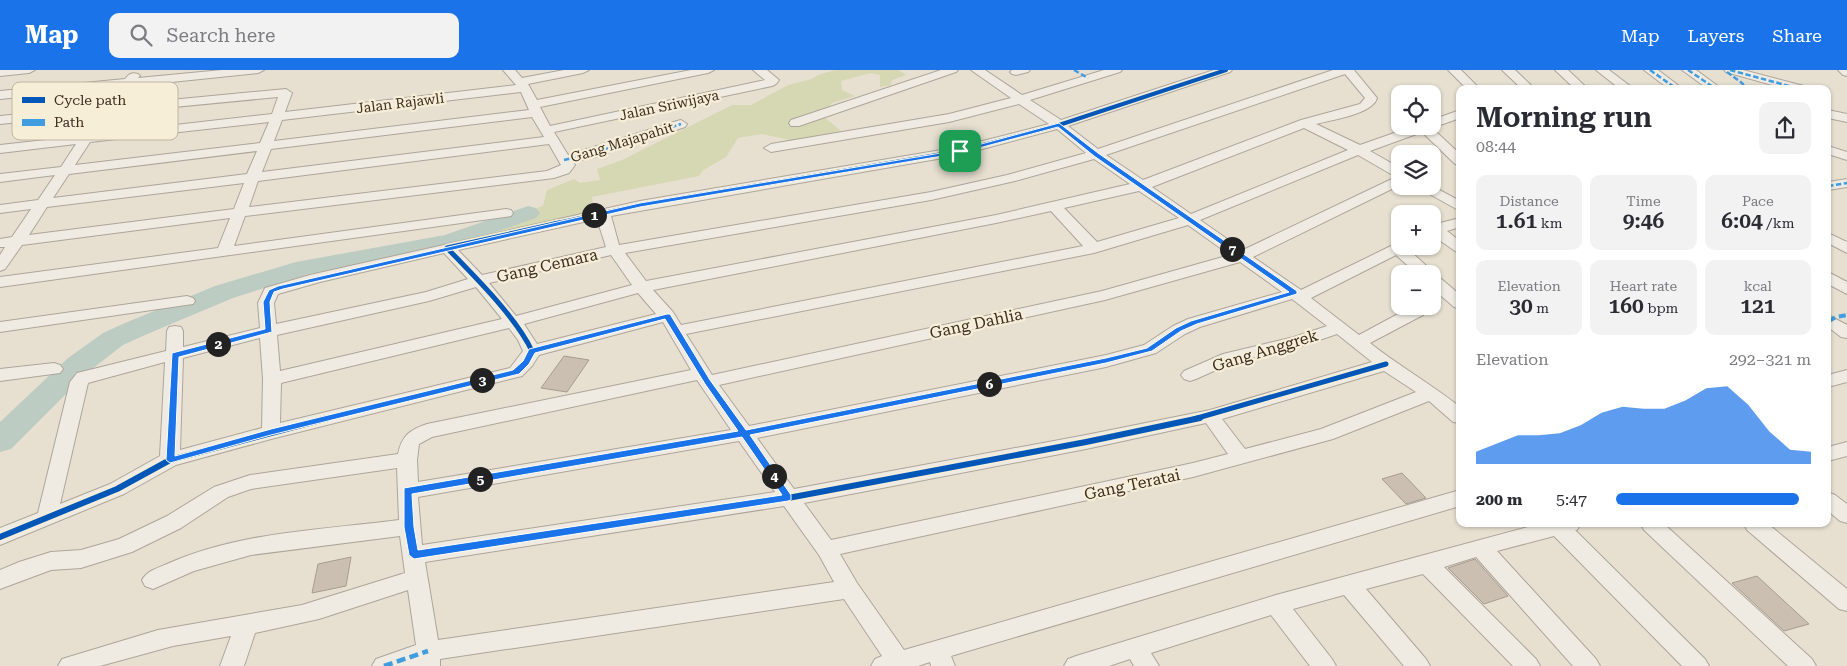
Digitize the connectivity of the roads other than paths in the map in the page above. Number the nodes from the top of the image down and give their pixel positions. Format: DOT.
graph roads {
  1 [pos="30,70"];
  2 [pos="139,70"];
  3 [pos="258,70"];
  4 [pos="510,70"];
  5 [pos="583,70"];
  6 [pos="708,70"];
  7 [pos="759,70"];
  8 [pos="952,70"];
  9 [pos="977,70"];
  10 [pos="1074,70"];
  11 [pos="1116,70"];
  12 [pos="1226,70"];
  13 [pos="1344,70"];
  14 [pos="1348,70"];
  15 [pos="1454,70"];
  16 [pos="1508,70"];
  17 [pos="1561,70"];
  18 [pos="1602,70"];
  19 [pos="1650,70"];
  20 [pos="1688,70"];
  21 [pos="1725,70"];
  22 [pos="1730,70"];
  23 [pos="1844,70"];
  24 [pos="1847,72"];
  25 [pos="0,73"];
  26 [pos="200,73"];
  27 [pos="925,73"];
  28 [pos="1088,78"];
  29 [pos="129,82"];
  30 [pos="522,85"];
  31 [pos="1470,85"];
  32 [pos="1525,85"];
  33 [pos="1578,85"];
  34 [pos="1623,85"];
  35 [pos="1671,85"];
  36 [pos="1710,85"];
  37 [pos="1743,85"];
  38 [pos="1785,85"];
  39 [pos="1022,99"];
  40 [pos="178,103"];
  41 [pos="534,109"];
  42 [pos="1831,115"];
  43 [pos="276,116"];
  44 [pos="1456,116"];
  45 [pos="1847,118"];
  46 [pos="1441,121"];
  47 [pos="795,123"];
  48 [pos="1305,123"];
  49 [pos="680,124"];
  50 [pos="1059,125"];
  51 [pos="178,128"];
  52 [pos="549,135"];
  53 [pos="1402,135"];
  54 [pos="1436,135"];
  55 [pos="77,140"];
  56 [pos="85,140"];
  57 [pos="266,145"];
  58 [pos="771,148"];
  59 [pos="0,149"];
  60 [pos="1359,150"];
  61 [pos="1831,151"];
  62 [pos="1096,154"];
  63 [pos="1847,156"];
  64 [pos="1456,157"];
  65 [pos="564,160"];
  66 [pos="1391,169"];
  67 [pos="66,170"];
  68 [pos="254,177"];
  69 [pos="0,178"];
  70 [pos="1847,183"];
  71 [pos="1391,184"];
  72 [pos="1141,186"];
  73 [pos="1831,186"];
  74 [pos="1438,195"];
  75 [pos="42,204"];
  76 [pos="1456,205"];
  77 [pos="1054,206"];
  78 [pos="0,209"];
  79 [pos="240,212"];
  80 [pos="506,213"];
  81 [pos="603,214"];
  82 [pos="1189,220"];
  83 [pos="1456,223"];
  84 [pos="1441,228"];
  85 [pos="1441,235"];
  86 [pos="1831,239"];
  87 [pos="18,241"];
  88 [pos="0,244"];
  89 [pos="1456,245"];
  90 [pos="447,248"];
  91 [pos="1094,248"];
  92 [pos="1847,248"];
  93 [pos="615,250"];
  94 [pos="1391,251"];
  95 [pos="224,252"];
  96 [pos="1408,255"];
  97 [pos="1243,256"];
  98 [pos="1417,265"];
  99 [pos="0,266"];
  100 [pos="1831,279"];
  101 [pos="479,281"];
  102 [pos="0,282"];
  103 [pos="642,287"];
  104 [pos="1441,287"];
  105 [pos="1847,289"];
  106 [pos="1297,295"];
  107 [pos="1456,300"];
  108 [pos="187,301"];
  109 [pos="1410,315"];
  110 [pos="1847,315"];
  111 [pos="1831,319"];
  112 [pos="512,322"];
  113 [pos="1831,322"];
  114 [pos="671,323"];
  115 [pos="0,327"];
  116 [pos="1340,327"];
  117 [pos="175,331"];
  118 [pos="269,331"];
  119 [pos="1847,332"];
  120 [pos="1359,342"];
  121 [pos="532,351"];
  122 [pos="175,355"];
  123 [pos="1386,364"];
  124 [pos="54,369"];
  125 [pos="0,375"];
  126 [pos="1190,375"];
  127 [pos="705,377"];
  128 [pos="272,379"];
  129 [pos="1431,393"];
  130 [pos="1456,414"];
  131 [pos="1210,416"];
  132 [pos="271,432"];
  133 [pos="744,434"];
  134 [pos="1241,457"];
  135 [pos="170,460"];
  136 [pos="407,460"];
  137 [pos="408,491"];
  138 [pos="788,498"];
  139 [pos="1456,499"];
  140 [pos="1831,502"];
  141 [pos="1847,515"];
  142 [pos="47,518"];
  143 [pos="409,527"];
  144 [pos="1556,527"];
  145 [pos="1566,527"];
  146 [pos="1654,527"];
  147 [pos="1758,527"];
  148 [pos="0,537"];
  149 [pos="1480,547"];
  150 [pos="826,549"];
  151 [pos="414,555"];
  152 [pos="1427,564"];
  153 [pos="418,578"];
  154 [pos="0,580"];
  155 [pos="153,580"];
  156 [pos="1348,584"];
  157 [pos="849,589"];
  158 [pos="1847,602"];
  159 [pos="1276,604"];
  160 [pos="246,626"];
  161 [pos="1141,657"];
  162 [pos="428,658"];
  163 [pos="940,658"];
  164 [pos="891,663"];
  165 [pos="70,666"];
  166 [pos="232,666"];
  167 [pos="384,666"];
  168 [pos="1076,666"];
  169 [pos="1324,666"];
  170 [pos="1418,666"];
  171 [pos="1528,666"];
  172 [pos="1588,666"];
  173 [pos="1697,666"];
  174 [pos="1804,666"];
  1 -- 25 [label="street"];
  2 -- 29 [label="street"];
  3 -- 26 [label="street"];
  4 -- 30 [label="street"];
  5 -- 30 [label="street, Jalan Rajawli"];
  6 -- 41 [label="street"];
  7 -- 52 [label="street, Jalan Sriwijaya"];
  8 -- 27 [label="street"];
  9 -- 39 [label="street"];
  10 -- 28 [label="street"];
  11 -- 28 [label="street"];
  12 -- 50 [label="street"];
  13 -- 62 [label="street, Gang Cemara"];
  14 -- 48 [label="street"];
  15 -- 31 [label="street"];
  16 -- 32 [label="street"];
  17 -- 33 [label="street"];
  18 -- 34 [label="street"];
  19 -- 35 [label="street"];
  20 -- 36 [label="street"];
  21 -- 37 [label="street"];
  22 -- 38 [label="street"];
  23 -- 24 [label="street"];
  26 -- 29 [label="street"];
  27 -- 47 [label="street"];
  28 -- 39 [label="street"];
  30 -- 41 [label="street"];
  30 -- 43 [label="street, Jalan Rajawli"];
  39 -- 50 [label="street"];
  39 -- 58 [label="street"];
  40 -- 43 [label="street"];
  41 -- 52 [label="street"];
  41 -- 57 [label="street"];
  42 -- 45 [label="street"];
  43 -- 51 [label="street, Jalan Rajawli"];
  43 -- 57 [label="street"];
  44 -- 46 [label="street"];
  48 -- 60 [label="street"];
  48 -- 72 [label="street"];
  49 -- 65 [label="street, Gang Majapahit"];
  50 -- 62 [label="street"];
  50 -- 81 [label="street"];
  52 -- 65 [label="street"];
  52 -- 68 [label="street"];
  53 -- 60 [label="street"];
  54 -- 64 [label="street"];
  55 -- 59 [label="street, Jalan Rajawli"];
  56 -- 67 [label="street"];
  57 -- 67 [label="street"];
  57 -- 68 [label="street"];
  60 -- 66 [label="street"];
  60 -- 82 [label="street"];
  61 -- 63 [label="street"];
  62 -- 72 [label="street"];
  62 -- 93 [label="street, Gang Cemara"];
  65 -- 79 [label="street"];
  67 -- 69 [label="street"];
  67 -- 75 [label="street"];
  68 -- 75 [label="street"];
  68 -- 79 [label="street"];
  70 -- 73 [label="street"];
  71 -- 97 [label="street, Gang Dahlia"];
  72 -- 77 [label="street"];
  72 -- 82 [label="street"];
  74 -- 76 [label="street"];
  75 -- 78 [label="street"];
  75 -- 87 [label="street"];
  77 -- 91 [label="street"];
  77 -- 103 [label="street"];
  79 -- 87 [label="street"];
  79 -- 95 [label="street"];
  80 -- 95 [label="street"];
  81 -- 90 [label="street"];
  81 -- 93 [label="street"];
  82 -- 91 [label="street"];
  82 -- 97 [label="street"];
  83 -- 84 [label="street"];
  85 -- 89 [label="street"];
  86 -- 92 [label="street"];
  87 -- 88 [label="street"];
  87 -- 99 [label="street"];
  90 -- 101 [label="street"];
  90 -- 118 [label="street"];
  91 -- 114 [label="street"];
  93 -- 101 [label="street, Gang Cemara"];
  93 -- 103 [label="street"];
  94 -- 106 [label="street"];
  95 -- 102 [label="street"];
  96 -- 98 [label="street"];
  97 -- 106 [label="street"];
  97 -- 127 [label="street, Gang Dahlia"];
  100 -- 105 [label="street"];
  101 -- 112 [label="street"];
  101 -- 118 [label="street, Gang Cemara"];
  103 -- 112 [label="street"];
  103 -- 114 [label="street"];
  104 -- 107 [label="street"];
  106 -- 116 [label="street"];
  106 -- 133 [label="street"];
  108 -- 115 [label="street"];
  109 -- 120 [label="street"];
  110 -- 111 [label="street"];
  112 -- 121 [label="street"];
  112 -- 128 [label="street"];
  113 -- 119 [label="street"];
  114 -- 121 [label="street"];
  114 -- 127 [label="street"];
  116 -- 120 [label="street"];
  116 -- 126 [label="street, Gang Anggrek"];
  117 -- 122 [label="street"];
  118 -- 122 [label="street, Gang Cemara"];
  118 -- 128 [label="street"];
  120 -- 123 [label="street"];
  121 -- 132 [label="street"];
  122 -- 135 [label="street"];
  122 -- 142 [label="street, Gang Cemara"];
  123 -- 129 [label="street"];
  123 -- 131 [label="street"];
  124 -- 125 [label="street"];
  127 -- 133 [label="street"];
  127 -- 136 [label="street, Gang Dahlia"];
  128 -- 132 [label="street"];
  129 -- 130 [label="street"];
  129 -- 134 [label="street, Gang Teratai"];
  131 -- 134 [label="street"];
  131 -- 138 [label="street"];
  132 -- 135 [label="street"];
  133 -- 137 [label="street"];
  133 -- 138 [label="street"];
  134 -- 150 [label="street, Gang Teratai"];
  135 -- 142 [label="street"];
  136 -- 137 [label="street, Gang Dahlia"];
  136 -- 154 [label="street"];
  137 -- 143 [label="street, Gang Dahlia"];
  138 -- 150 [label="street"];
  138 -- 151 [label="street"];
  139 -- 163 [label="street"];
  140 -- 141 [label="street"];
  142 -- 148 [label="street"];
  143 -- 151 [label="street, Gang Dahlia"];
  143 -- 155 [label="street"];
  144 -- 149 [label="street"];
  145 -- 173 [label="street"];
  146 -- 174 [label="street"];
  147 -- 158 [label="street"];
  149 -- 152 [label="street"];
  149 -- 172 [label="street"];
  150 -- 157 [label="street"];
  151 -- 153 [label="street, Gang Dahlia"];
  152 -- 156 [label="street"];
  152 -- 171 [label="street"];
  153 -- 160 [label="street"];
  153 -- 162 [label="street, Gang Dahlia"];
  156 -- 159 [label="street"];
  156 -- 170 [label="street"];
  157 -- 162 [label="street"];
  157 -- 164 [label="street"];
  159 -- 161 [label="street"];
  159 -- 169 [label="street"];
  160 -- 165 [label="street"];
  160 -- 166 [label="street"];
  161 -- 168 [label="street"];
  162 -- 167 [label="street"];
  163 -- 164 [label="street"];
}
